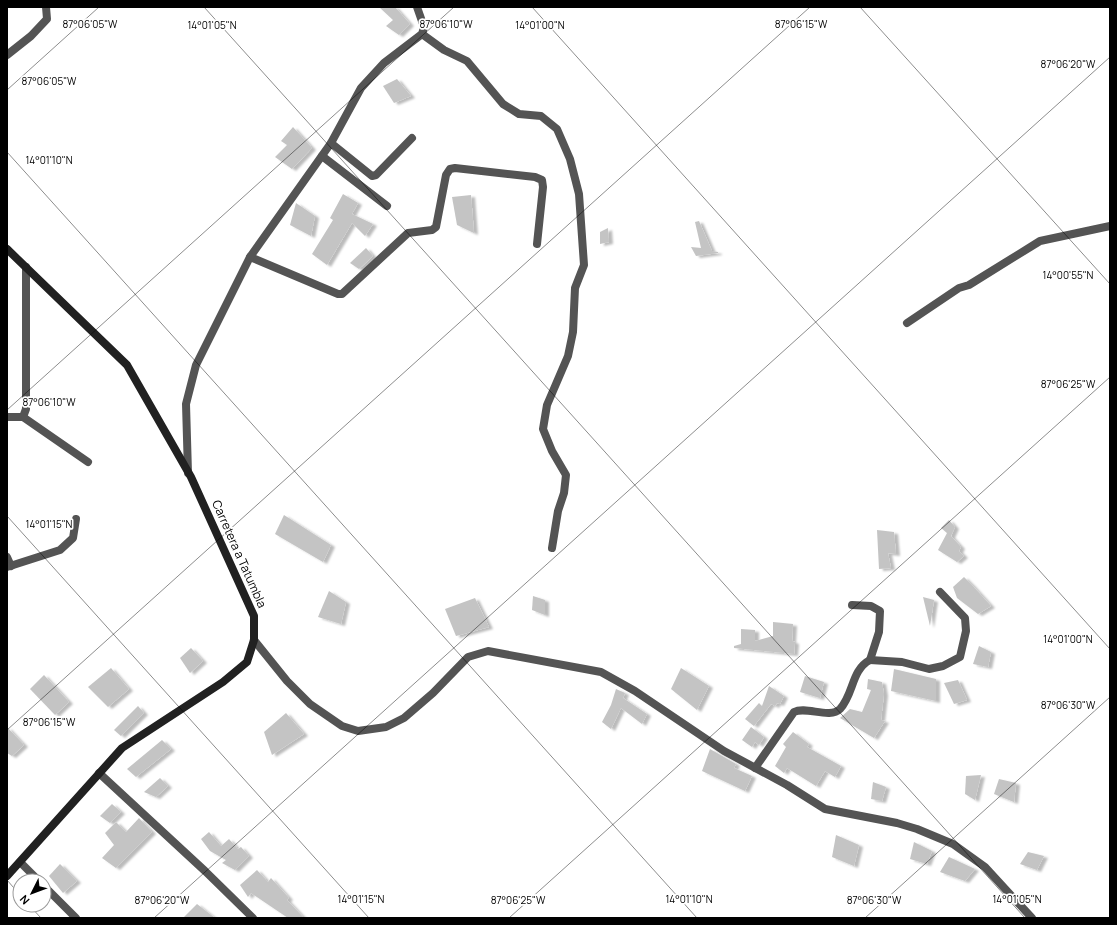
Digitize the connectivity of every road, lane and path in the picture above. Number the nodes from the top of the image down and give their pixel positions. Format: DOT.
graph roads {
  1 [pos="46,7"];
  2 [pos="418,7"];
  3 [pos="422,34"];
  4 [pos="7,55"];
  5 [pos="412,138"];
  6 [pos="331,144"];
  7 [pos="322,156"];
  8 [pos="387,206"];
  9 [pos="1110,226"];
  10 [pos="537,244"];
  11 [pos="7,249"];
  12 [pos="250,257"];
  13 [pos="26,267"];
  14 [pos="907,323"];
  15 [pos="7,417"];
  16 [pos="23,417"];
  17 [pos="88,462"];
  18 [pos="188,473"];
  19 [pos="76,519"];
  20 [pos="552,548"];
  21 [pos="7,557"];
  22 [pos="9,566"];
  23 [pos="940,592"];
  24 [pos="852,605"];
  25 [pos="254,640"];
  26 [pos="870,660"];
  27 [pos="755,768"];
  28 [pos="99,773"];
  29 [pos="20,862"];
  30 [pos="31,873"];
  31 [pos="7,876"];
  32 [pos="52,894"];
  33 [pos="76,918"];
  34 [pos="253,918"];
  35 [pos="1032,918"];
  1 -- 4 [label="street"];
  2 -- 3 [label="street"];
  3 -- 6 [label="street"];
  3 -- 20 [label="street"];
  5 -- 6 [label="street"];
  6 -- 7 [label="street"];
  7 -- 8 [label="street"];
  7 -- 12 [label="street"];
  9 -- 14 [label="street"];
  10 -- 12 [label="street"];
  11 -- 13 [label="main road, Carretera a Tatumbla"];
  12 -- 18 [label="street"];
  13 -- 16 [label="street"];
  13 -- 18 [label="main road, Carretera a Tatumbla"];
  15 -- 16 [label="street"];
  16 -- 17 [label="street"];
  18 -- 25 [label="main road, Carretera a Tatumbla"];
  19 -- 22 [label="street"];
  21 -- 22 [label="street"];
  23 -- 26 [label="street"];
  24 -- 26 [label="street"];
  25 -- 27 [label="street"];
  25 -- 28 [label="main road, Carretera a Tatumbla"];
  26 -- 27 [label="street"];
  27 -- 35 [label="street"];
  28 -- 29 [label="main road, Carretera a Tatumbla"];
  28 -- 34 [label="street"];
  29 -- 30 [label="street"];
  29 -- 31 [label="main road, Carretera a Tatumbla"];
  32 -- 33 [label="street"];
}
